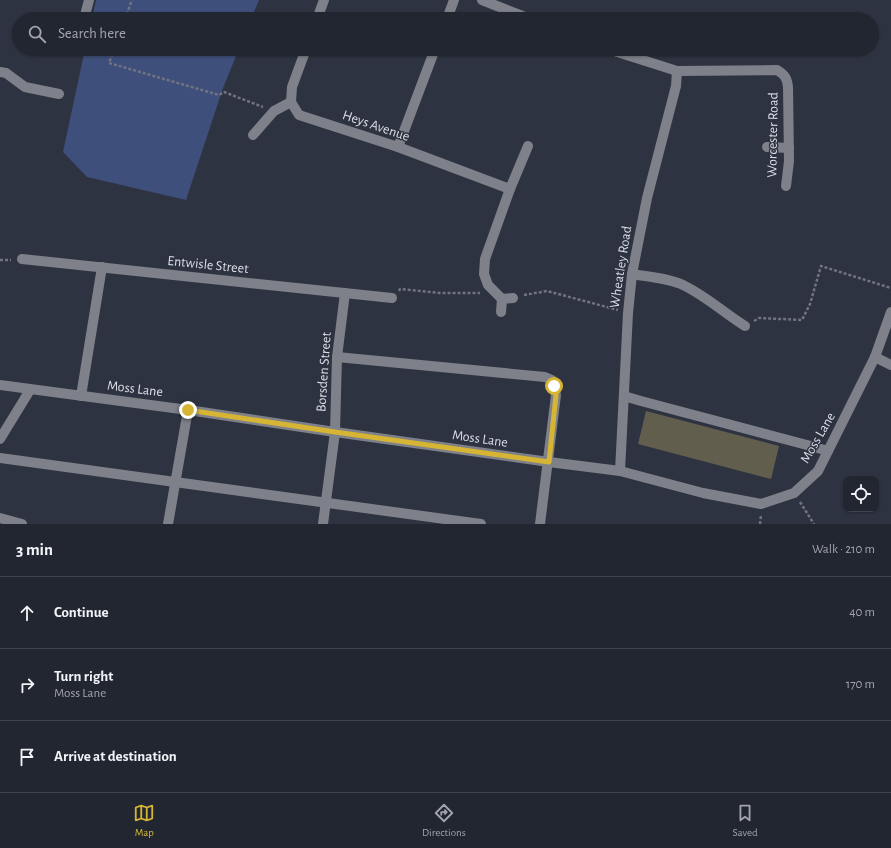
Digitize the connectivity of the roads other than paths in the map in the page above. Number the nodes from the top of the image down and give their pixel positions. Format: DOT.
graph roads {
  1 [pos="88,0"];
  2 [pos="324,0"];
  3 [pos="454,0"];
  4 [pos="482,0"];
  5 [pos="85,12"];
  6 [pos="320,12"];
  7 [pos="450,12"];
  8 [pos="512,12"];
  9 [pos="303,56"];
  10 [pos="433,56"];
  11 [pos="630,56"];
  12 [pos="677,71"];
  13 [pos="0,72"];
  14 [pos="59,94"];
  15 [pos="291,102"];
  16 [pos="253,135"];
  17 [pos="528,146"];
  18 [pos="398,147"];
  19 [pos="767,147"];
  20 [pos="789,148"];
  21 [pos="786,186"];
  22 [pos="510,189"];
  23 [pos="22,259"];
  24 [pos="102,267"];
  25 [pos="632,274"];
  26 [pos="346,293"];
  27 [pos="392,298"];
  28 [pos="513,298"];
  29 [pos="502,299"];
  30 [pos="501,312"];
  31 [pos="891,312"];
  32 [pos="745,326"];
  33 [pos="337,357"];
  34 [pos="875,357"];
  35 [pos="891,365"];
  36 [pos="0,385"];
  37 [pos="30,390"];
  38 [pos="81,396"];
  39 [pos="624,396"];
  40 [pos="188,410"];
  41 [pos="335,432"];
  42 [pos="0,438"];
  43 [pos="828,451"];
  44 [pos="0,458"];
  45 [pos="549,462"];
  46 [pos="620,471"];
  47 [pos="175,483"];
  48 [pos="326,503"];
  49 [pos="0,518"];
  50 [pos="22,524"];
  51 [pos="168,524"];
  52 [pos="323,524"];
  53 [pos="481,524"];
  54 [pos="540,524"];
  1 -- 5 [label="street"];
  2 -- 6 [label="street"];
  3 -- 7 [label="street"];
  4 -- 8 [label="street"];
  9 -- 15 [label="street"];
  10 -- 18 [label="street"];
  11 -- 12 [label="street, Worcester Road"];
  12 -- 20 [label="street, Worcester Road"];
  12 -- 25 [label="street, Wheatley Road"];
  13 -- 14 [label="street"];
  15 -- 16 [label="street"];
  15 -- 18 [label="street, Heys Avenue"];
  17 -- 22 [label="street"];
  18 -- 22 [label="street, Heys Avenue"];
  19 -- 20 [label="street"];
  20 -- 21 [label="street, Worcester Road"];
  22 -- 29 [label="street"];
  23 -- 24 [label="street, Entwisle Street"];
  24 -- 26 [label="street, Entwisle Street"];
  24 -- 38 [label="street"];
  25 -- 32 [label="street"];
  25 -- 39 [label="street, Wheatley Road"];
  26 -- 27 [label="street, Entwisle Street"];
  26 -- 33 [label="street, Borsden Street"];
  28 -- 29 [label="street"];
  29 -- 30 [label="street"];
  31 -- 34 [label="street, Moss Lane"];
  33 -- 41 [label="street, Borsden Street"];
  33 -- 45 [label="street"];
  34 -- 35 [label="street"];
  34 -- 43 [label="street, Moss Lane"];
  36 -- 37 [label="street, Moss Lane"];
  37 -- 38 [label="street, Moss Lane"];
  37 -- 42 [label="street"];
  38 -- 40 [label="street, Moss Lane"];
  39 -- 43 [label="street"];
  39 -- 46 [label="street, Wheatley Road"];
  40 -- 41 [label="street, Moss Lane"];
  40 -- 47 [label="street"];
  41 -- 45 [label="street, Moss Lane"];
  41 -- 48 [label="street, Borsden Street"];
  43 -- 46 [label="street, Moss Lane"];
  44 -- 47 [label="street"];
  45 -- 46 [label="street, Moss Lane"];
  45 -- 54 [label="street"];
  47 -- 48 [label="street"];
  47 -- 51 [label="street"];
  48 -- 52 [label="street, Borsden Street"];
  48 -- 53 [label="street"];
  49 -- 50 [label="street"];
}
